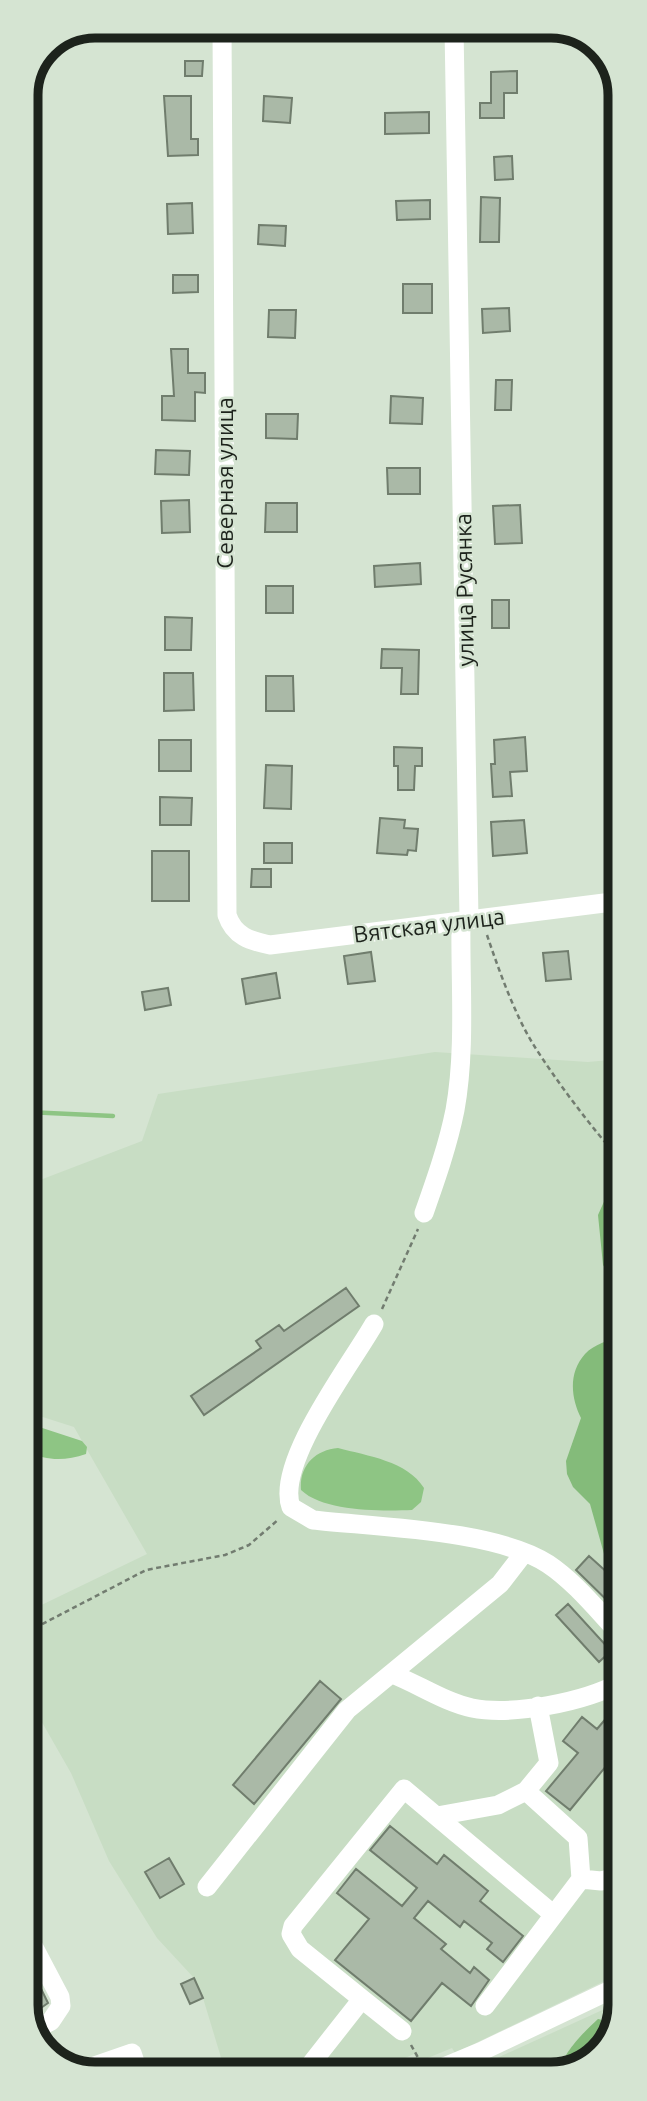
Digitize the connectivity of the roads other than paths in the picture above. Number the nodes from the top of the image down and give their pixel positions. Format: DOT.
graph roads {
  1 [pos="222,38"];
  2 [pos="454,39"];
  3 [pos="608,903"];
  4 [pos="470,920"];
  5 [pos="240,936"];
  6 [pos="424,1213"];
  7 [pos="374,1324"];
  8 [pos="524,1553"];
  9 [pos="608,1621"];
  10 [pos="392,1674"];
  11 [pos="608,1687"];
  12 [pos="538,1706"];
  13 [pos="526,1791"];
  14 [pos="437,1816"];
  15 [pos="581,1879"];
  16 [pos="608,1879"];
  17 [pos="207,1887"];
  18 [pos="554,1915"];
  19 [pos="38,1955"];
  20 [pos="608,1991"];
  21 [pos="362,1999"];
  22 [pos="485,2006"];
  23 [pos="43,2025"];
  24 [pos="402,2031"];
  25 [pos="106,2062"];
  26 [pos="135,2062"];
  27 [pos="312,2062"];
  28 [pos="443,2062"];
  1 -- 5 [label="street, Северная улица"];
  2 -- 4 [label="street, улица Русянка"];
  3 -- 4 [label="street, Вятская улица"];
  4 -- 5 [label="street, Вятская улица"];
  4 -- 6 [label="street, улица Русянка"];
  7 -- 8 [label="street"];
  8 -- 9 [label="street"];
  8 -- 10 [label="street"];
  10 -- 12 [label="street"];
  10 -- 17 [label="street"];
  11 -- 12 [label="street"];
  12 -- 13 [label="street"];
  13 -- 14 [label="street"];
  13 -- 15 [label="street"];
  14 -- 18 [label="street"];
  14 -- 21 [label="street"];
  15 -- 16 [label="street"];
  15 -- 18 [label="street"];
  18 -- 22 [label="street"];
  19 -- 23 [label="street"];
  20 -- 28 [label="street"];
  21 -- 24 [label="street"];
  21 -- 27 [label="street"];
  25 -- 26 [label="street"];
}
